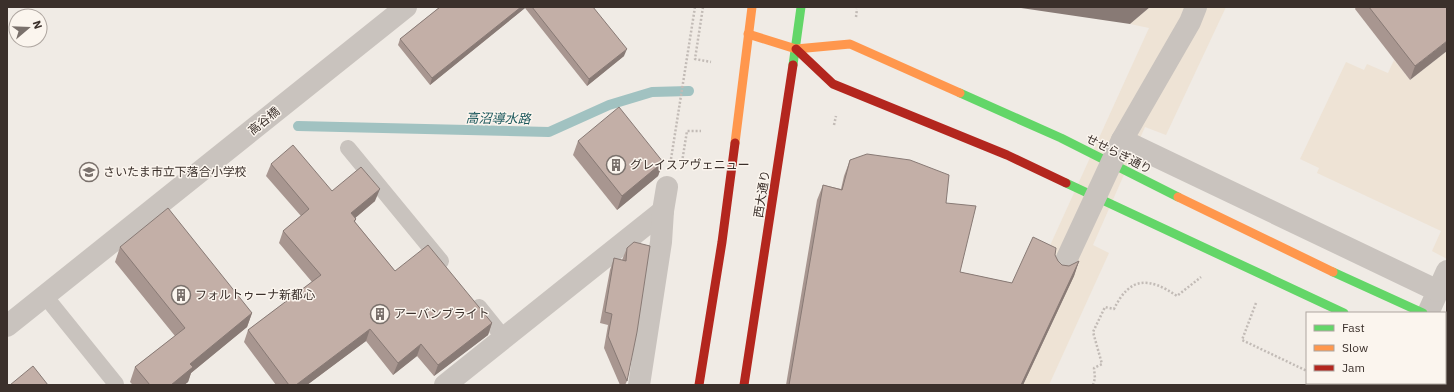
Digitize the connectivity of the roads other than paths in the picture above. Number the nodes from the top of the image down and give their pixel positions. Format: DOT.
graph roads {
  1 [pos="406,7"];
  2 [pos="752,7"];
  3 [pos="801,7"];
  4 [pos="1196,7"];
  5 [pos="748,34"];
  6 [pos="796,49"];
  7 [pos="1122,140"];
  8 [pos="348,148"];
  9 [pos="667,187"];
  10 [pos="663,211"];
  11 [pos="1062,269"];
  12 [pos="448,270"];
  13 [pos="1447,271"];
  14 [pos="1438,291"];
  15 [pos="469,295"];
  16 [pos="45,296"];
  17 [pos="1342,312"];
  18 [pos="1421,312"];
  19 [pos="1428,312"];
  20 [pos="7,326"];
  21 [pos="504,338"];
  22 [pos="116,384"];
  23 [pos="445,385"];
  24 [pos="639,385"];
  25 [pos="699,385"];
  26 [pos="744,385"];
  1 -- 16 [label="street, 高谷橋"];
  2 -- 5 [label="street"];
  3 -- 6 [label="street, 西大通り"];
  4 -- 7 [label="street"];
  5 -- 6 [label="street, せせらぎ通り"];
  5 -- 25 [label="street"];
  6 -- 17 [label="street, せせらぎ通り"];
  6 -- 18 [label="street, せせらぎ通り"];
  6 -- 26 [label="street, 西大通り"];
  7 -- 11 [label="street, bridge"];
  7 -- 14 [label="street, bridge"];
  8 -- 12 [label="lane"];
  9 -- 10 [label="street"];
  10 -- 21 [label="street"];
  10 -- 24 [label="street"];
  13 -- 14 [label="street"];
  14 -- 19 [label="street"];
  15 -- 21 [label="lane"];
  16 -- 20 [label="street, 高谷橋"];
  16 -- 22 [label="lane"];
  21 -- 23 [label="street"];
}
